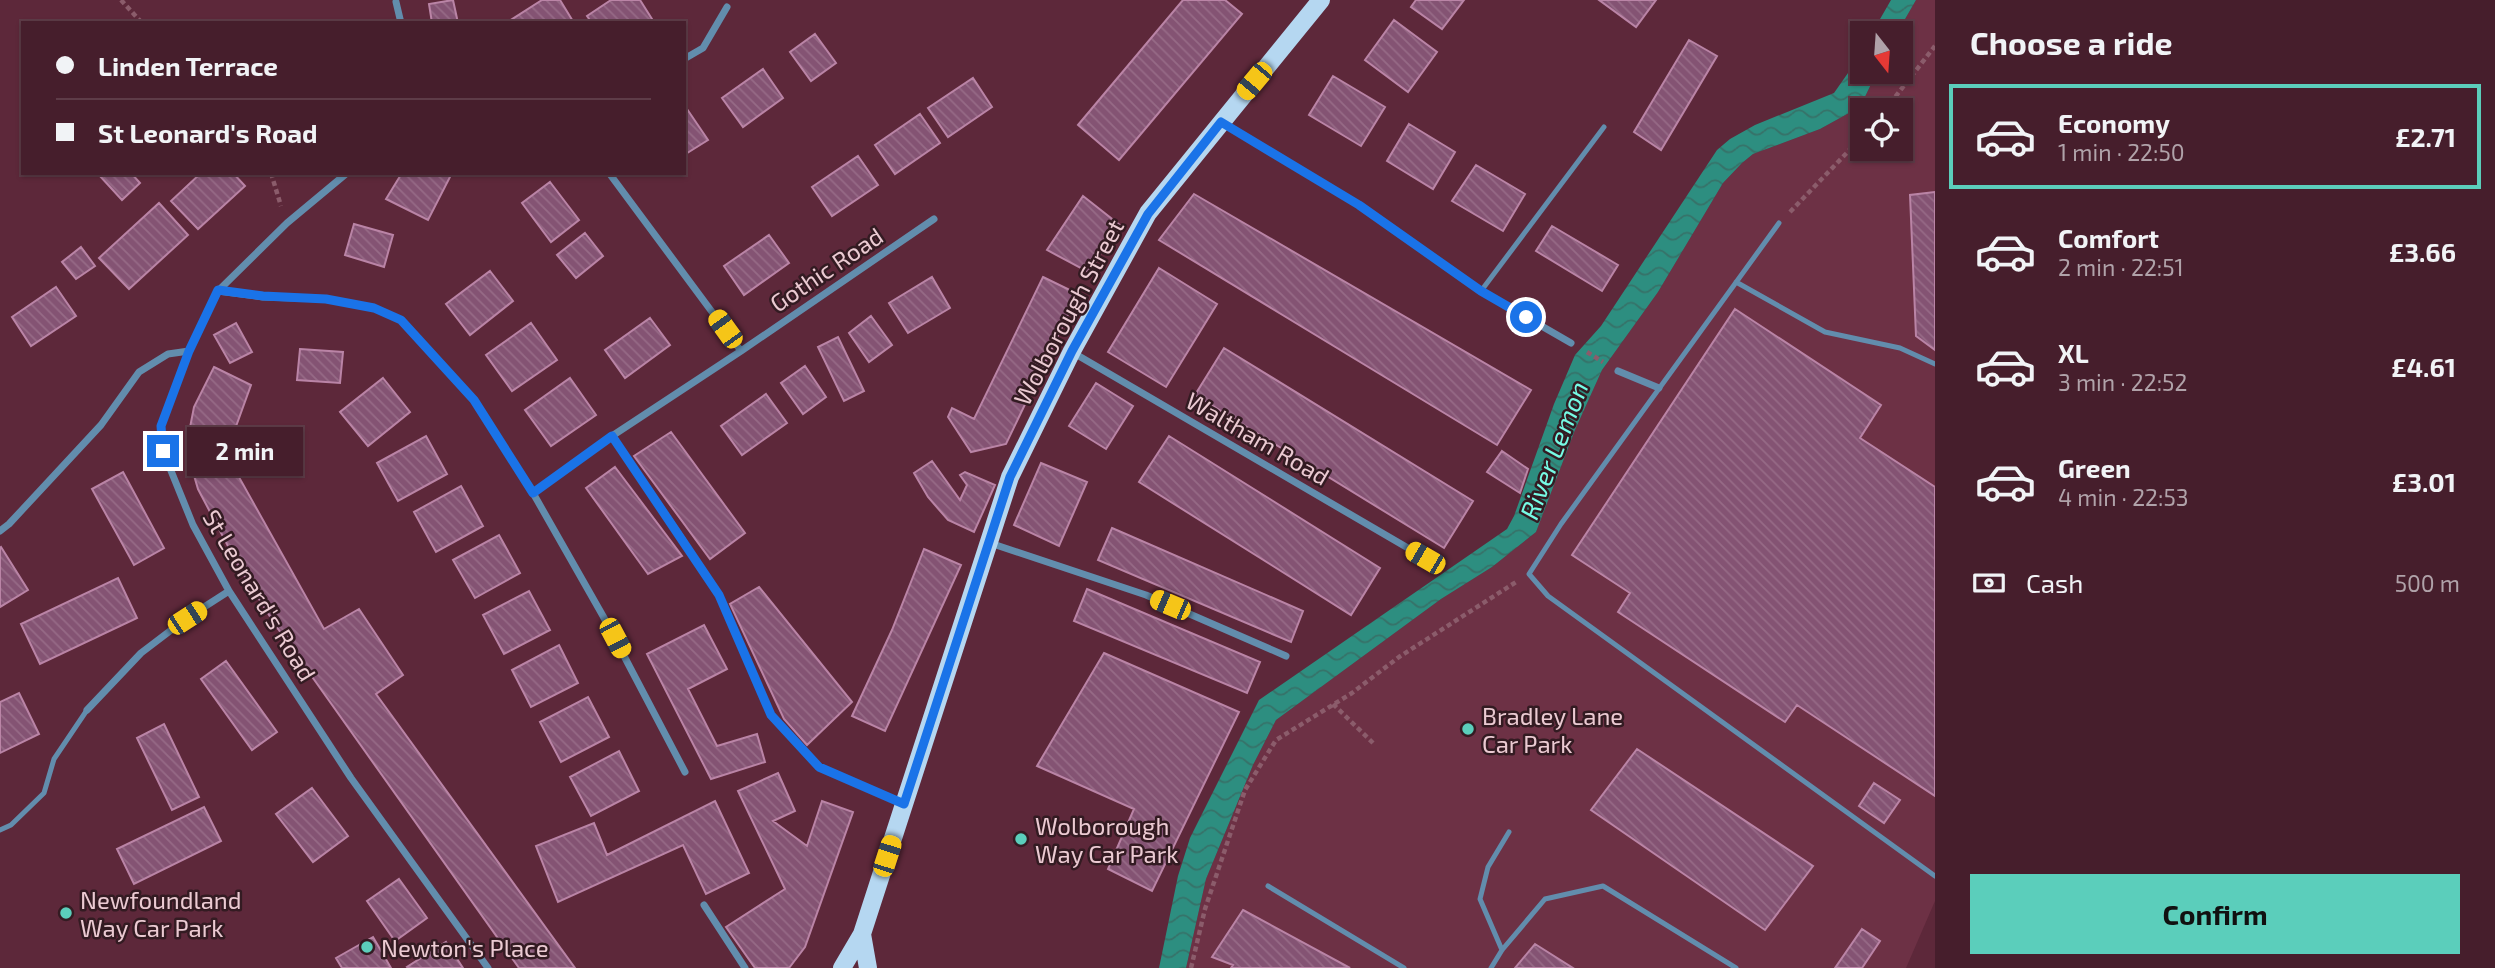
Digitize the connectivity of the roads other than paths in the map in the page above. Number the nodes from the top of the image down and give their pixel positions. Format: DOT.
graph roads {
  1 [pos="1321,0"];
  2 [pos="396,2"];
  3 [pos="727,7"];
  4 [pos="401,21"];
  5 [pos="686,58"];
  6 [pos="1221,122"];
  7 [pos="1604,127"];
  8 [pos="345,175"];
  9 [pos="610,175"];
  10 [pos="934,219"];
  11 [pos="1779,223"];
  12 [pos="1736,282"];
  13 [pos="218,290"];
  14 [pos="1481,291"];
  15 [pos="1571,343"];
  16 [pos="189,351"];
  17 [pos="741,351"];
  18 [pos="1072,351"];
  19 [pos="1935,364"];
  20 [pos="1618,371"];
  21 [pos="1660,388"];
  22 [pos="612,436"];
  23 [pos="533,493"];
  24 [pos="0,531"];
  25 [pos="684,542"];
  26 [pos="987,542"];
  27 [pos="1425,558"];
  28 [pos="229,591"];
  29 [pos="1286,656"];
  30 [pos="88,710"];
  31 [pos="685,772"];
  32 [pos="904,804"];
  33 [pos="0,830"];
  34 [pos="1509,832"];
  35 [pos="1935,876"];
  36 [pos="1268,886"];
  37 [pos="704,905"];
  38 [pos="862,934"];
  39 [pos="1502,950"];
  40 [pos="488,968"];
  41 [pos="745,968"];
  42 [pos="842,968"];
  43 [pos="868,968"];
  44 [pos="1404,968"];
  45 [pos="1491,968"];
  46 [pos="1736,968"];
  1 -- 6 [label="main road, Wolborough Street"];
  2 -- 4 [label="street"];
  3 -- 5 [label="street"];
  6 -- 14 [label="street"];
  6 -- 18 [label="main road, Wolborough Street"];
  7 -- 14 [label="lane"];
  8 -- 13 [label="street, St Leonard's Road"];
  9 -- 17 [label="street"];
  10 -- 17 [label="street, Gothic Road"];
  11 -- 12 [label="lane"];
  12 -- 19 [label="lane"];
  12 -- 21 [label="lane"];
  13 -- 16 [label="street, St Leonard's Road"];
  13 -- 23 [label="street"];
  14 -- 15 [label="street"];
  16 -- 24 [label="street"];
  16 -- 28 [label="street, St Leonard's Road"];
  17 -- 22 [label="street, Gothic Road"];
  18 -- 26 [label="main road, Wolborough Street"];
  18 -- 27 [label="street, Waltham Road"];
  20 -- 21 [label="street"];
  21 -- 35 [label="lane"];
  22 -- 23 [label="street, Gothic Road"];
  22 -- 25 [label="street"];
  23 -- 31 [label="street"];
  25 -- 32 [label="lane"];
  26 -- 29 [label="street"];
  26 -- 32 [label="main road, Wolborough Street"];
  28 -- 30 [label="street"];
  28 -- 40 [label="street, St Leonard's Road"];
  30 -- 33 [label="lane"];
  32 -- 38 [label="main road, Wolborough Street"];
  34 -- 39 [label="lane"];
  36 -- 44 [label="lane"];
  37 -- 41 [label="street"];
  38 -- 42 [label="main road, Wolborough Street"];
  38 -- 43 [label="main road"];
  39 -- 45 [label="lane"];
  39 -- 46 [label="lane"];
}
